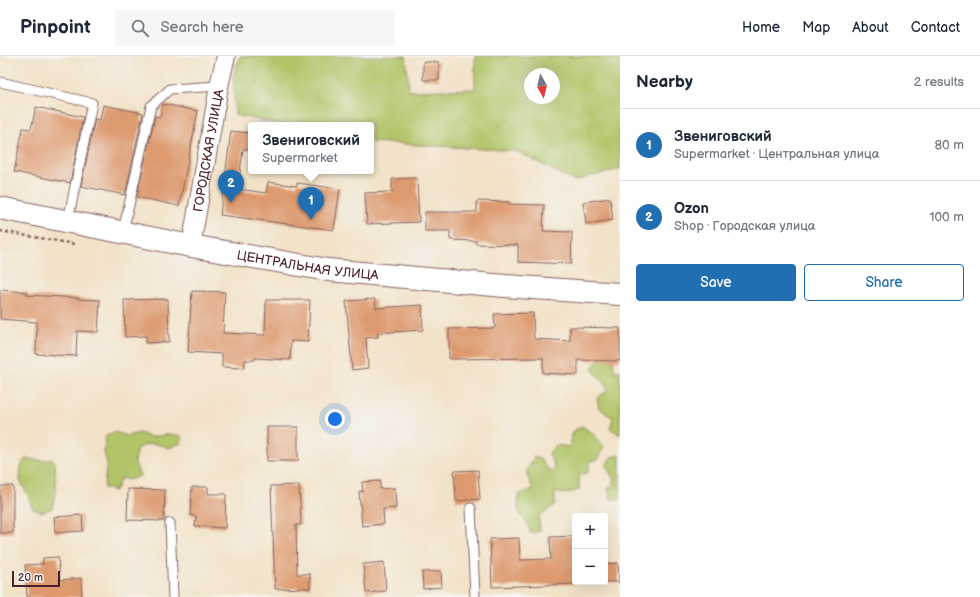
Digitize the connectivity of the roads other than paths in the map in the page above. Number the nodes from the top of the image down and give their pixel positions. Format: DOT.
graph roads {
  1 [pos="226,56"];
  2 [pos="0,82"];
  3 [pos="219,86"];
  4 [pos="0,208"];
  5 [pos="68,222"];
  6 [pos="123,232"];
  7 [pos="191,246"];
  8 [pos="620,294"];
  9 [pos="471,508"];
  10 [pos="170,523"];
  11 [pos="173,597"];
  12 [pos="475,597"];
  1 -- 3 [label="street, ГОРОДСКАЯ УЛИЦА"];
  2 -- 5 [label="lane"];
  3 -- 6 [label="lane"];
  3 -- 7 [label="street, ГОРОДСКАЯ УЛИЦА"];
  4 -- 5 [label="street, ЦЕНТРАЛЬНАЯ УЛИЦА"];
  5 -- 6 [label="street, ЦЕНТРАЛЬНАЯ УЛИЦА"];
  6 -- 7 [label="street, ЦЕНТРАЛЬНАЯ УЛИЦА"];
  7 -- 8 [label="street, ЦЕНТРАЛЬНАЯ УЛИЦА"];
  9 -- 12 [label="lane"];
  10 -- 11 [label="lane"];
}
